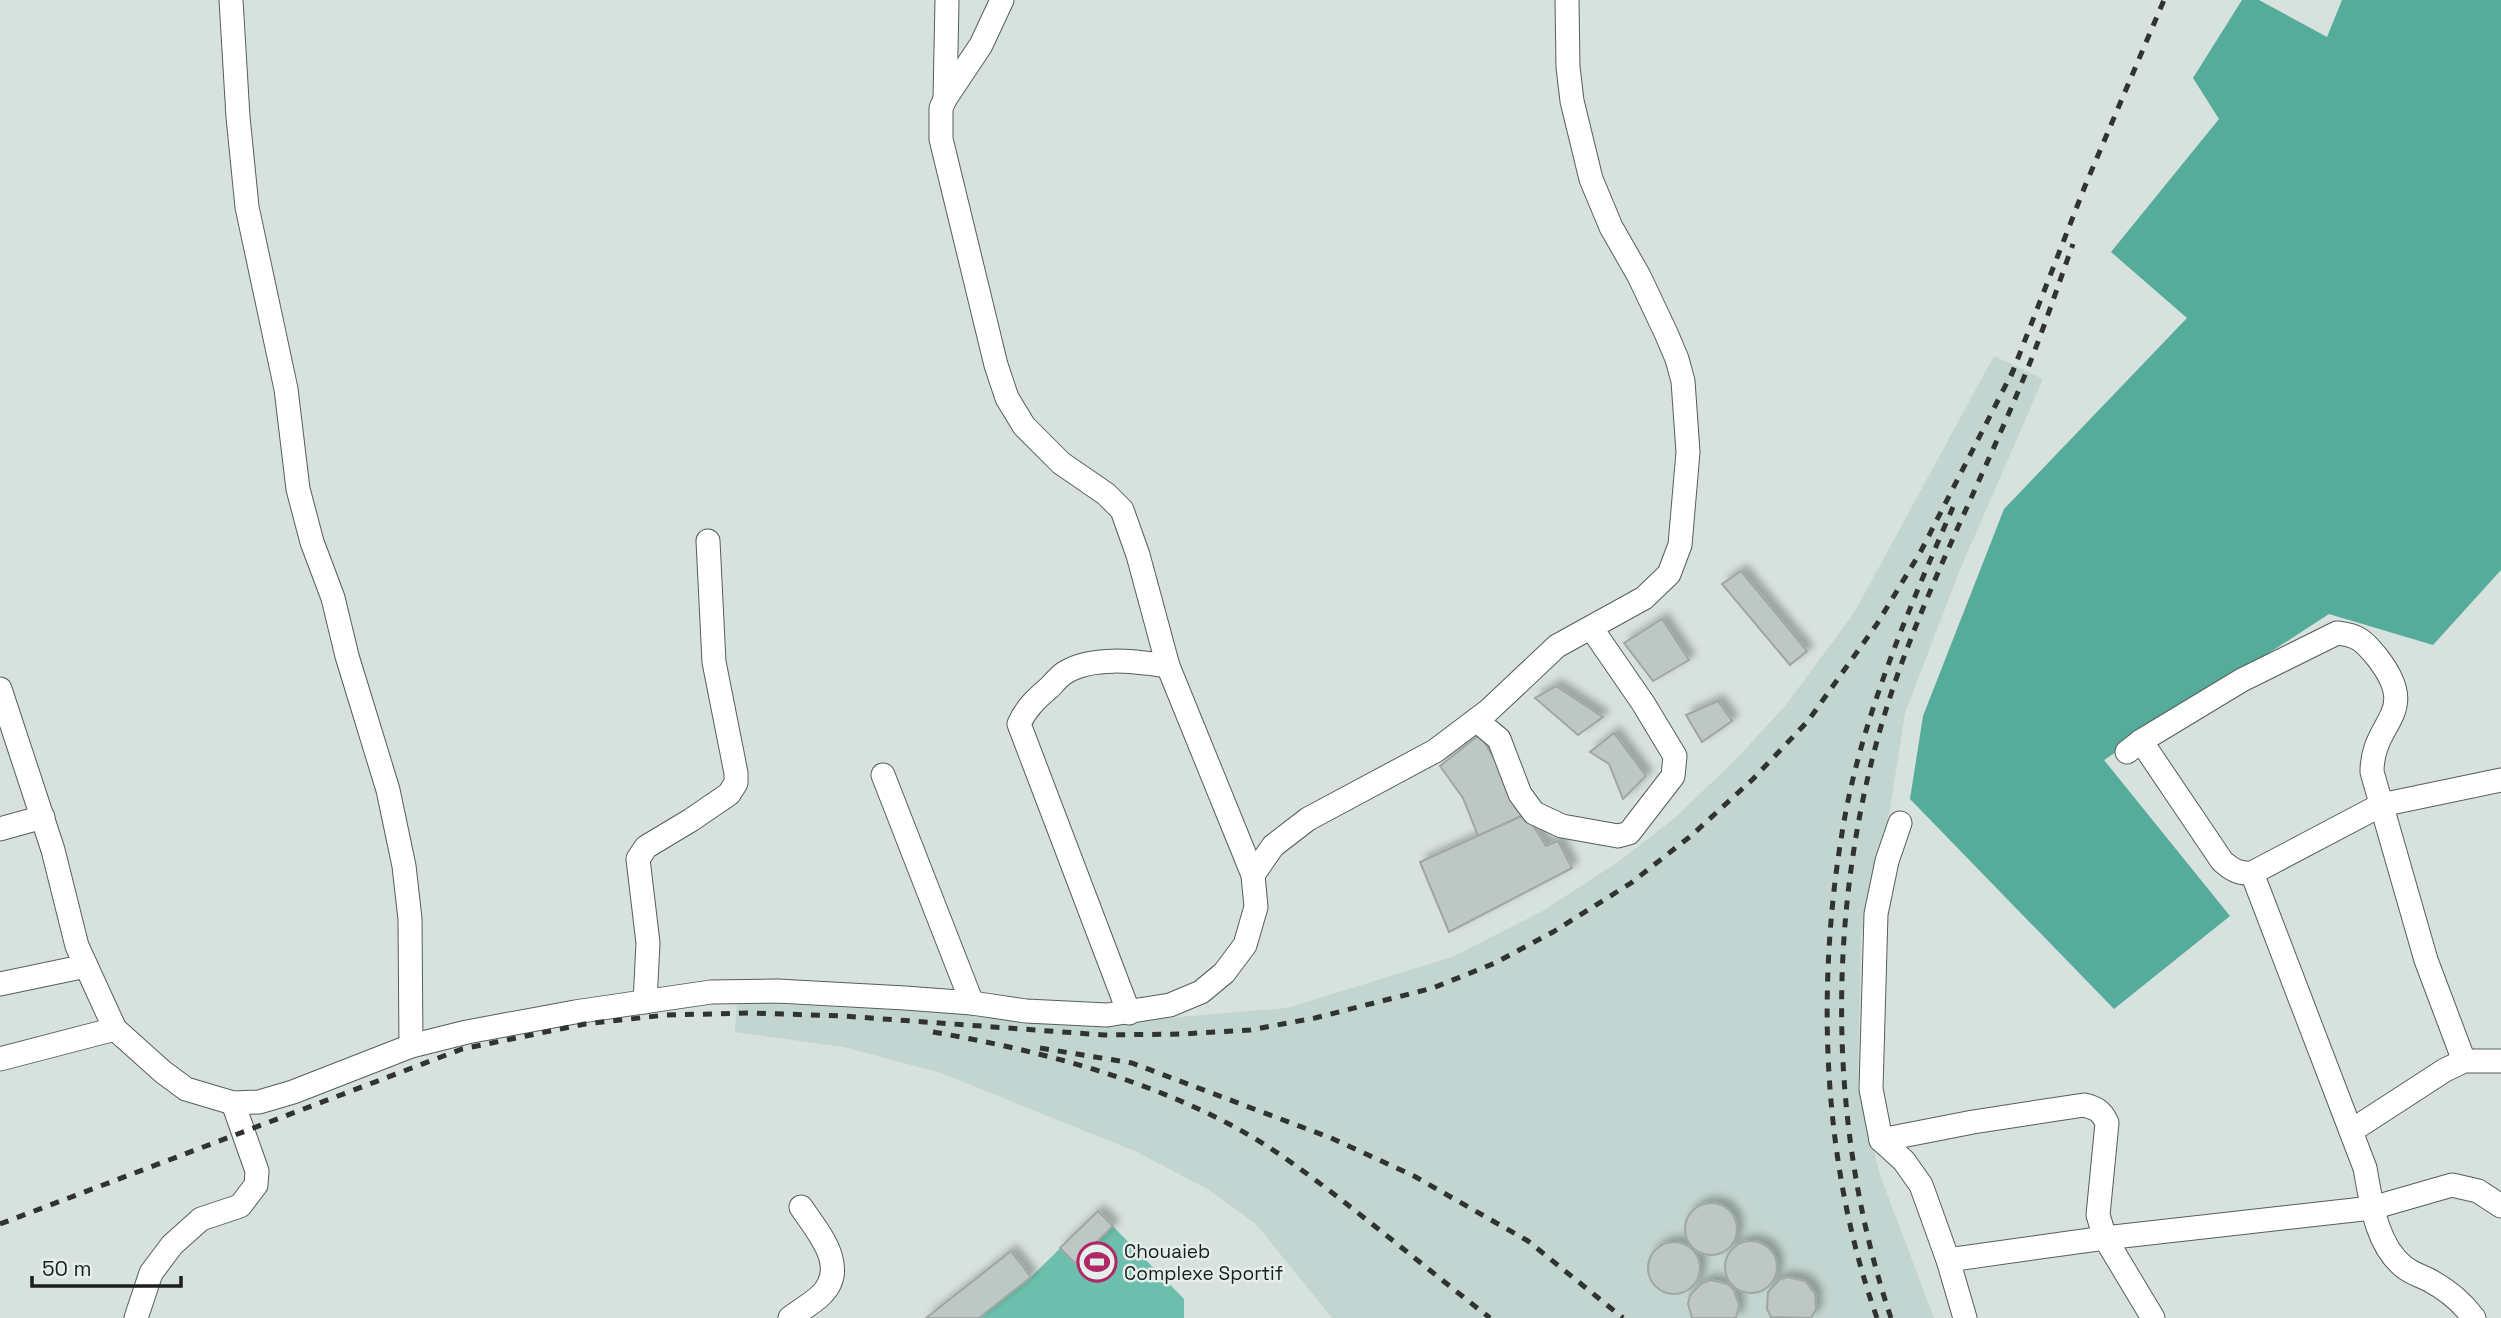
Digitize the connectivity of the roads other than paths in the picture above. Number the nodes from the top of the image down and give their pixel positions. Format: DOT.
graph roads {
  1 [pos="232,0"];
  2 [pos="947,0"];
  3 [pos="1002,0"];
  4 [pos="1567,0"];
  5 [pos="945,99"];
  6 [pos="708,541"];
  7 [pos="1592,629"];
  8 [pos="1168,666"];
  9 [pos="0,689"];
  10 [pos="1476,720"];
  11 [pos="883,775"];
  12 [pos="2501,780"];
  13 [pos="2381,805"];
  14 [pos="43,817"];
  15 [pos="1900,823"];
  16 [pos="0,829"];
  17 [pos="2252,873"];
  18 [pos="1253,876"];
  19 [pos="86,966"];
  20 [pos="0,984"];
  21 [pos="645,1002"];
  22 [pos="972,1003"];
  23 [pos="1129,1013"];
  24 [pos="115,1029"];
  25 [pos="411,1046"];
  26 [pos="0,1059"];
  27 [pos="2464,1061"];
  28 [pos="2501,1061"];
  29 [pos="233,1103"];
  30 [pos="2351,1131"];
  31 [pos="1881,1140"];
  32 [pos="2501,1206"];
  33 [pos="801,1207"];
  34 [pos="2372,1208"];
  35 [pos="2105,1238"];
  36 [pos="1948,1260"];
  37 [pos="136,1318"];
  38 [pos="790,1318"];
  39 [pos="1965,1318"];
  40 [pos="2153,1318"];
  41 [pos="2474,1318"];
  1 -- 25 [label="street"];
  2 -- 5 [label="street"];
  3 -- 5 [label="street"];
  4 -- 7 [label="street"];
  5 -- 8 [label="street"];
  6 -- 21 [label="street"];
  7 -- 10 [label="street"];
  7 -- 10 [label="street"];
  8 -- 18 [label="street"];
  8 -- 23 [label="street"];
  9 -- 14 [label="street"];
  10 -- 18 [label="street"];
  11 -- 22 [label="street"];
  12 -- 13 [label="street"];
  13 -- 17 [label="street"];
  13 -- 17 [label="street"];
  13 -- 27 [label="street"];
  14 -- 16 [label="street"];
  14 -- 19 [label="street"];
  15 -- 31 [label="street"];
  17 -- 30 [label="street"];
  18 -- 23 [label="street"];
  19 -- 20 [label="street"];
  19 -- 24 [label="street"];
  21 -- 22 [label="street"];
  21 -- 25 [label="street"];
  22 -- 23 [label="street"];
  24 -- 26 [label="street"];
  24 -- 29 [label="street"];
  25 -- 29 [label="street"];
  27 -- 28 [label="street"];
  27 -- 30 [label="street"];
  29 -- 37 [label="street"];
  30 -- 34 [label="street"];
  31 -- 35 [label="street"];
  31 -- 36 [label="street"];
  32 -- 34 [label="street"];
  33 -- 38 [label="street"];
  34 -- 35 [label="street"];
  34 -- 41 [label="street"];
  35 -- 36 [label="street"];
  35 -- 40 [label="street"];
  36 -- 39 [label="street"];
}
